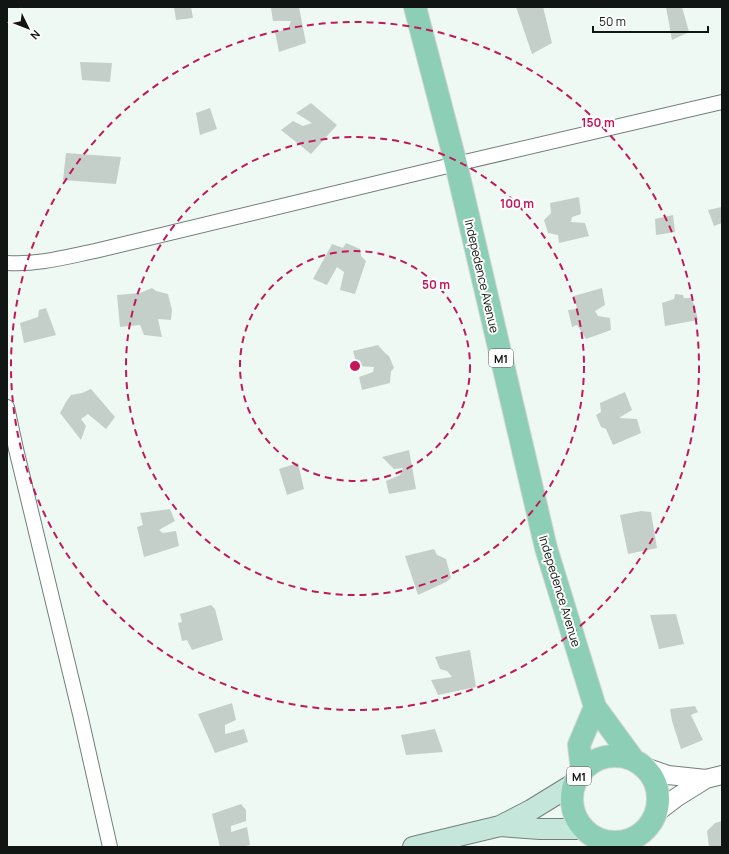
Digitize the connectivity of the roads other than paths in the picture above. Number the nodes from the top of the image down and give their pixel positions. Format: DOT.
graph roads {
  1 [pos="415,7"];
  2 [pos="722,102"];
  3 [pos="456,164"];
  4 [pos="7,263"];
  5 [pos="7,407"];
  6 [pos="596,708"];
  7 [pos="639,763"];
  8 [pos="578,777"];
  9 [pos="714,777"];
  10 [pos="500,826"];
  11 [pos="649,830"];
  12 [pos="594,838"];
  13 [pos="110,847"];
  14 [pos="413,847"];
  1 -- 3 [label="main road, Indepedence Avenue / M1"];
  2 -- 3 [label="street"];
  3 -- 4 [label="street"];
  3 -- 6 [label="main road, Indepedence Avenue / M1"];
  5 -- 13 [label="street"];
  6 -- 7 [label="main road, M1"];
  6 -- 8 [label="main road, M1"];
  7 -- 8 [label="main road, M1"];
  7 -- 9 [label="street"];
  7 -- 11 [label="main road, M1"];
  8 -- 10 [label="main road"];
  8 -- 12 [label="main road, M1"];
  9 -- 11 [label="street"];
  10 -- 12 [label="main road"];
  10 -- 14 [label="main road"];
  11 -- 12 [label="main road"];
}
